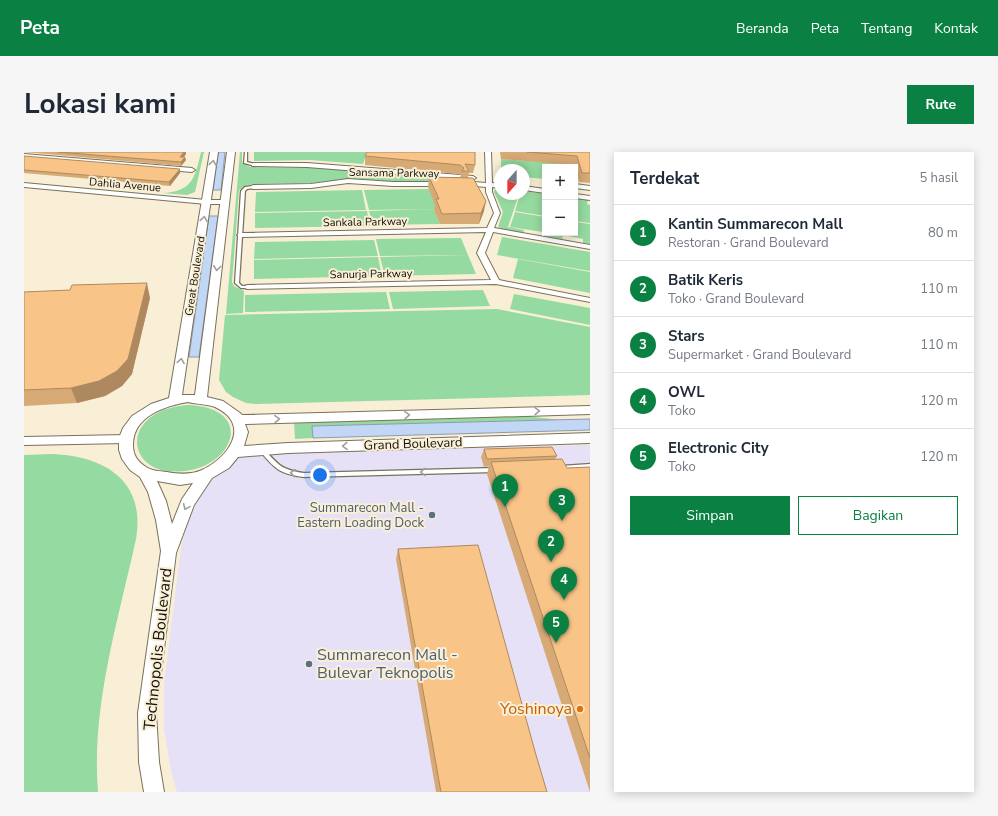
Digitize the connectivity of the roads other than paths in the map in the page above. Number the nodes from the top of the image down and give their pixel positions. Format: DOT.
graph roads {
  1 [pos="214,152"];
  2 [pos="231,152"];
  3 [pos="246,152"];
  4 [pos="488,152"];
  5 [pos="24,156"];
  6 [pos="254,165"];
  7 [pos="192,170"];
  8 [pos="24,179"];
  9 [pos="494,181"];
  10 [pos="488,182"];
  11 [pos="530,183"];
  12 [pos="494,184"];
  13 [pos="542,184"];
  14 [pos="24,185"];
  15 [pos="253,186"];
  16 [pos="578,186"];
  17 [pos="590,188"];
  18 [pos="530,189"];
  19 [pos="542,191"];
  20 [pos="170,192"];
  21 [pos="578,196"];
  22 [pos="590,198"];
  23 [pos="206,202"];
  24 [pos="225,202"];
  25 [pos="490,230"];
  26 [pos="241,235"];
  27 [pos="590,247"];
  28 [pos="496,282"];
  29 [pos="247,288"];
  30 [pos="590,300"];
  31 [pos="201,399"];
  32 [pos="175,400"];
  33 [pos="590,410"];
  34 [pos="238,420"];
  35 [pos="590,438"];
  36 [pos="126,439"];
  37 [pos="24,441"];
  38 [pos="262,450"];
  39 [pos="236,452"];
  40 [pos="590,466"];
  41 [pos="554,468"];
  42 [pos="500,470"];
  43 [pos="146,474"];
  44 [pos="207,474"];
  45 [pos="168,553"];
  46 [pos="154,792"];
  23 -- 1 [label="street, Great Boulevard, one-way"];
  2 -- 24 [label="street, Great Boulevard"];
  3 -- 6 [label="lane"];
  4 -- 10 [label="street"];
  5 -- 7 [label="street"];
  6 -- 10 [label="street, Sansama Parkway"];
  8 -- 20 [label="street"];
  9 -- 10 [label="street"];
  10 -- 12 [label="street"];
  10 -- 15 [label="street, Sansama Parkway"];
  10 -- 25 [label="street"];
  11 -- 13 [label="street"];
  14 -- 23 [label="street, Dahlia Avenue"];
  15 -- 26 [label="lane"];
  16 -- 17 [label="street"];
  18 -- 19 [label="street"];
  21 -- 22 [label="street"];
  23 -- 24 [label="street, Dahlia Avenue"];
  32 -- 23 [label="street, Great Boulevard, one-way"];
  24 -- 31 [label="street, Great Boulevard, one-way"];
  25 -- 26 [label="street, Sankala Parkway"];
  25 -- 27 [label="street, Sankala Parkway"];
  25 -- 28 [label="street"];
  26 -- 29 [label="lane"];
  28 -- 29 [label="street, Sanurja Parkway"];
  28 -- 30 [label="street, Sanurja Parkway"];
  31 -- 32 [label="street"];
  31 -- 34 [label="street"];
  32 -- 36 [label="street"];
  34 -- 33 [label="street, one-way"];
  34 -- 39 [label="street"];
  35 -- 38 [label="street, Grand Boulevard, one-way"];
  36 -- 37 [label="street"];
  36 -- 43 [label="street"];
  38 -- 39 [label="street, Grand Boulevard"];
  42 -- 38 [label="lane, one-way"];
  39 -- 44 [label="street"];
  40 -- 41 [label="lane"];
  43 -- 44 [label="street"];
  43 -- 45 [label="street, Technopolis Boulevard"];
  44 -- 45 [label="street, Technopolis Boulevard, one-way"];
  45 -- 46 [label="street, Technopolis Boulevard"];
}
